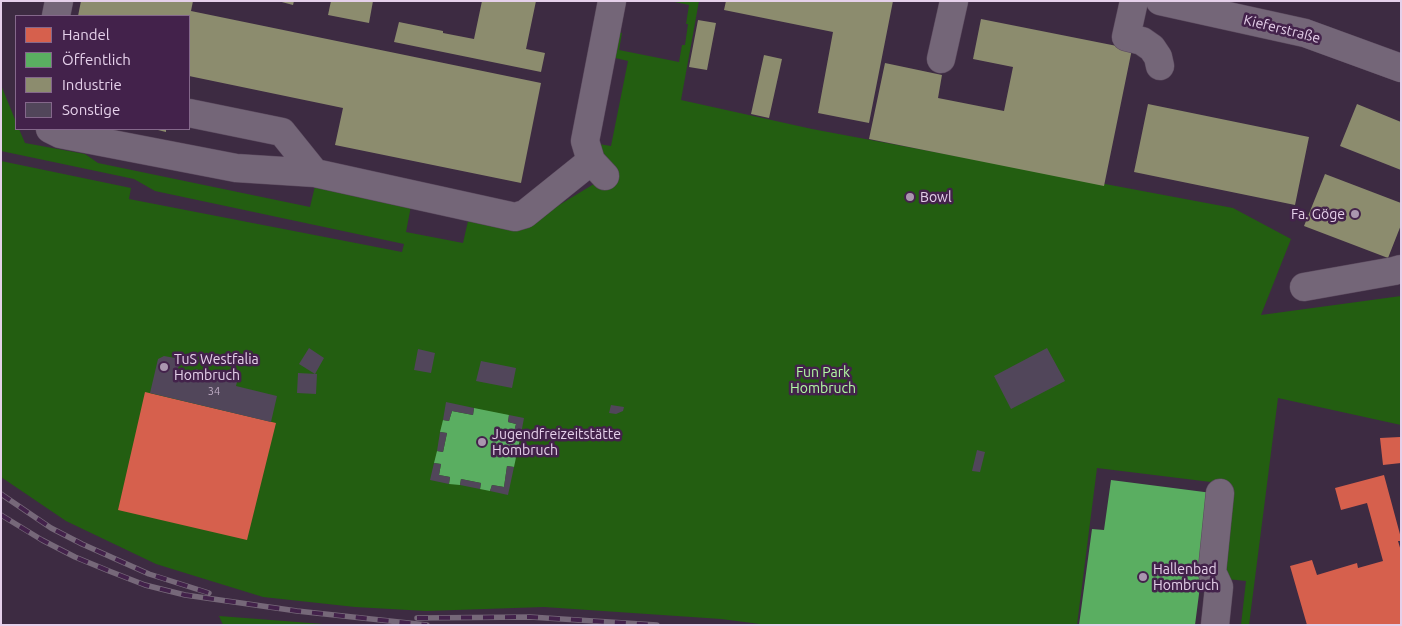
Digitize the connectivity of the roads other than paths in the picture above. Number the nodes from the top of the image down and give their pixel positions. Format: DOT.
graph roads {
  1 [pos="59,1"];
  2 [pos="612,1"];
  3 [pos="954,1"];
  4 [pos="1134,1"];
  5 [pos="1164,2"];
  6 [pos="1262,12"];
  7 [pos="56,15"];
  8 [pos="941,59"];
  9 [pos="1160,66"];
  10 [pos="1401,68"];
  11 [pos="190,113"];
  12 [pos="52,130"];
  13 [pos="316,173"];
  14 [pos="1401,268"];
  15 [pos="1304,287"];
  16 [pos="1220,493"];
  17 [pos="1215,625"];
  1 -- 7 [label="street"];
  2 -- 13 [label="street"];
  3 -- 8 [label="street"];
  4 -- 9 [label="street"];
  5 -- 6 [label="street, Kieferstraße"];
  6 -- 10 [label="street, Kieferstraße"];
  11 -- 13 [label="street"];
  12 -- 13 [label="street"];
  14 -- 15 [label="street"];
  16 -- 17 [label="street"];
}
